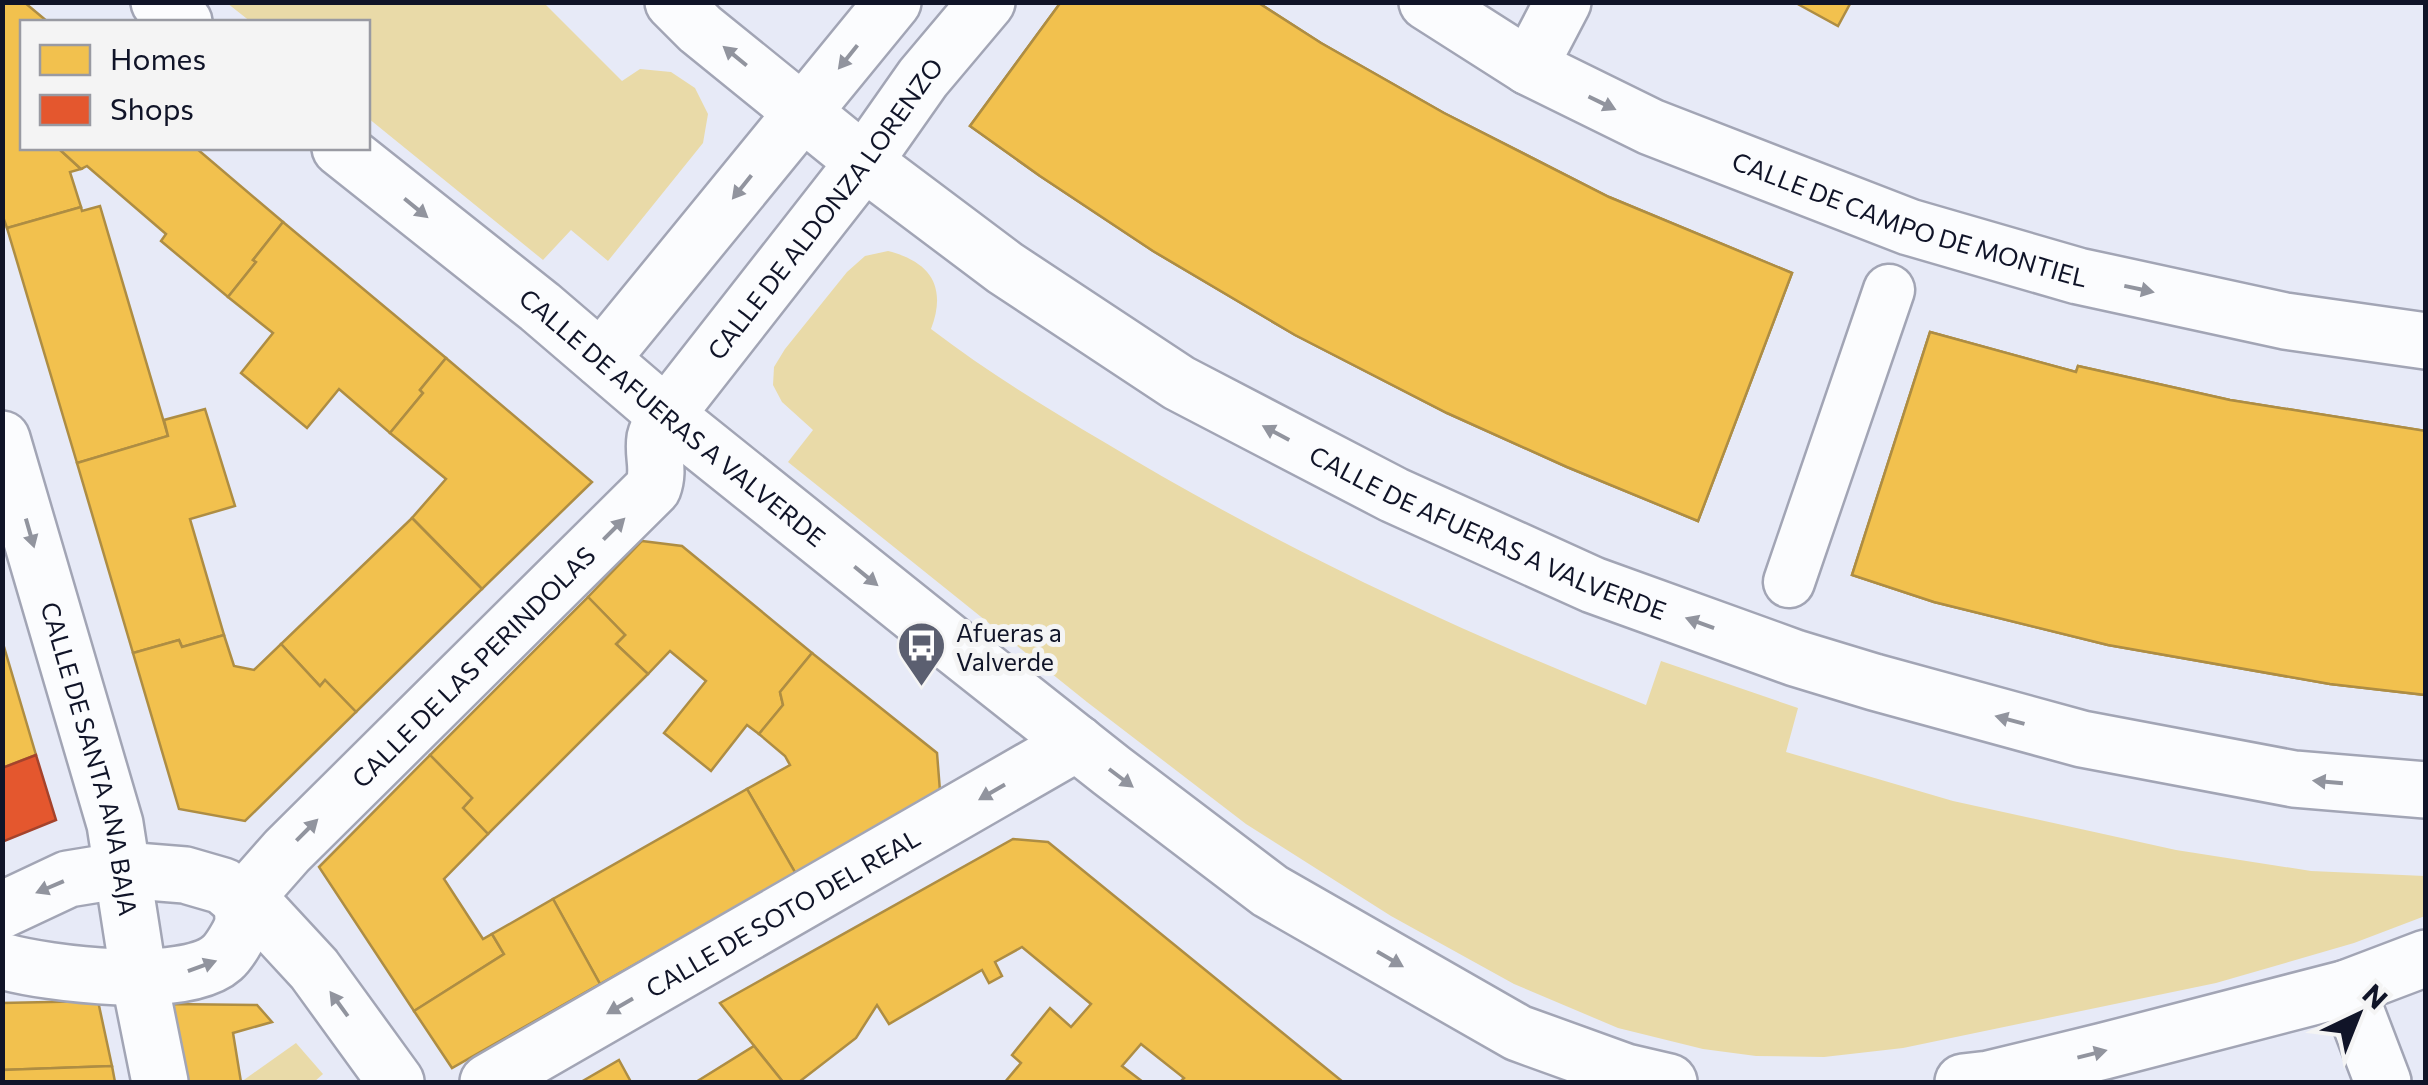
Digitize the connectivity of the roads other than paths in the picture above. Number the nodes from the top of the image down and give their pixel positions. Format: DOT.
graph roads {
  1 [pos="159,2"];
  2 [pos="673,2"];
  3 [pos="893,2"];
  4 [pos="986,2"];
  5 [pos="1426,2"];
  6 [pos="1563,2"];
  7 [pos="182,20"];
  8 [pos="1529,67"];
  9 [pos="804,112"];
  10 [pos="342,150"];
  11 [pos="864,162"];
  12 [pos="1889,290"];
  13 [pos="2426,342"];
  14 [pos="601,358"];
  15 [pos="666,415"];
  16 [pos="2,439"];
  17 [pos="1790,582"];
  18 [pos="1077,743"];
  19 [pos="2426,790"];
  20 [pos="123,870"];
  21 [pos="242,902"];
  22 [pos="2,910"];
  23 [pos="2426,958"];
  24 [pos="2,961"];
  25 [pos="139,978"];
  26 [pos="2348,988"];
  27 [pos="160,1082"];
  28 [pos="396,1082"];
  29 [pos="488,1082"];
  30 [pos="1669,1082"];
  31 [pos="1963,1082"];
  32 [pos="2383,1082"];
  1 -- 7 [label="street"];
  9 -- 2 [label="street, CALLE DE AFUERAS A VALVERDE, one-way"];
  3 -- 9 [label="street, one-way"];
  4 -- 11 [label="street, CALLE DE ALDONZA LORENZO"];
  5 -- 8 [label="street, CALLE DE CAMPO DE MONTIEL"];
  6 -- 8 [label="street"];
  8 -- 13 [label="street, CALLE DE CAMPO DE MONTIEL, one-way"];
  9 -- 11 [label="street, CALLE DE AFUERAS A VALVERDE"];
  9 -- 14 [label="street, one-way"];
  10 -- 14 [label="street, CALLE DE AFUERAS A VALVERDE, one-way"];
  11 -- 15 [label="street, CALLE DE ALDONZA LORENZO"];
  19 -- 11 [label="street, CALLE DE AFUERAS A VALVERDE, one-way"];
  12 -- 17 [label="street"];
  14 -- 15 [label="street, CALLE DE AFUERAS A VALVERDE"];
  15 -- 18 [label="street, CALLE DE AFUERAS A VALVERDE, one-way"];
  21 -- 15 [label="street, CALLE DE LAS PERINDOLAS, one-way"];
  16 -- 20 [label="street, CALLE DE SANTA ANA BAJA, one-way"];
  18 -- 29 [label="street, CALLE DE SOTO DEL REAL, one-way"];
  18 -- 30 [label="street, CALLE DE AFUERAS A VALVERDE, one-way"];
  20 -- 21 [label="street"];
  20 -- 22 [label="street, one-way"];
  20 -- 25 [label="street, CALLE DE SANTA ANA BAJA"];
  25 -- 21 [label="street, one-way"];
  28 -- 21 [label="street, one-way"];
  23 -- 26 [label="street"];
  24 -- 25 [label="street"];
  25 -- 27 [label="street, CALLE DE SANTA ANA BAJA"];
  31 -- 26 [label="street, one-way"];
  26 -- 32 [label="street"];
}
